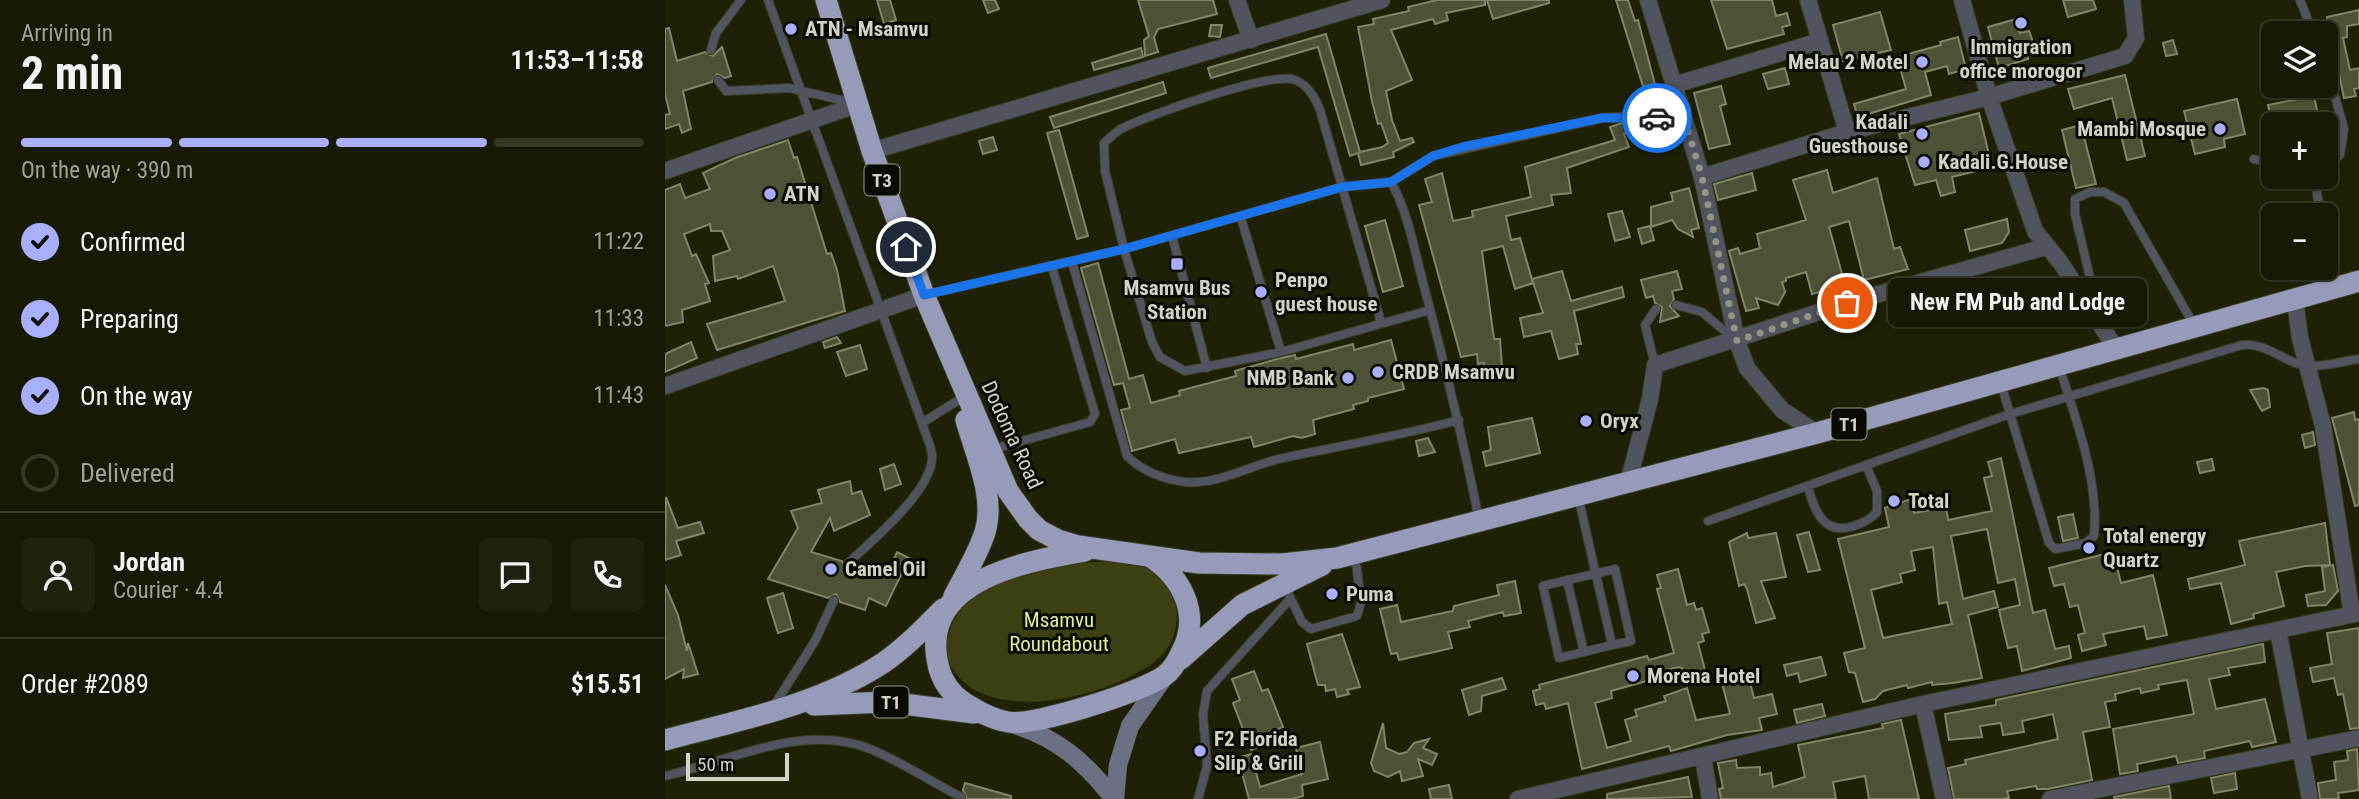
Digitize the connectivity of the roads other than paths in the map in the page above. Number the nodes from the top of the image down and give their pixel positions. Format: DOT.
graph roads {
  1 [pos="741,0"];
  2 [pos="768,0"];
  3 [pos="826,0"];
  4 [pos="1237,0"];
  5 [pos="1382,0"];
  6 [pos="1649,0"];
  7 [pos="1808,0"];
  8 [pos="1962,0"];
  9 [pos="2132,0"];
  10 [pos="2299,0"];
  11 [pos="2308,21"];
  12 [pos="1251,40"];
  13 [pos="1820,41"];
  14 [pos="711,50"];
  15 [pos="718,80"];
  16 [pos="1674,85"];
  17 [pos="801,91"];
  18 [pos="1989,97"];
  19 [pos="2335,98"];
  20 [pos="859,104"];
  21 [pos="810,120"];
  22 [pos="1686,124"];
  23 [pos="1847,132"];
  24 [pos="872,152"];
  25 [pos="2338,157"];
  26 [pos="2254,159"];
  27 [pos="2261,161"];
  28 [pos="665,172"];
  29 [pos="1702,177"];
  30 [pos="1391,182"];
  31 [pos="1342,187"];
  32 [pos="1241,218"];
  33 [pos="1172,236"];
  34 [pos="2045,247"];
  35 [pos="1124,249"];
  36 [pos="1072,262"];
  37 [pos="1052,267"];
  38 [pos="2334,280"];
  39 [pos="2359,281"];
  40 [pos="2335,288"];
  41 [pos="924,295"];
  42 [pos="2295,301"];
  43 [pos="1676,304"];
  44 [pos="1657,309"];
  45 [pos="878,310"];
  46 [pos="1430,310"];
  47 [pos="1381,322"];
  48 [pos="2101,325"];
  49 [pos="2196,328"];
  50 [pos="1737,341"];
  51 [pos="2116,349"];
  52 [pos="1281,352"];
  53 [pos="949,357"];
  54 [pos="2359,359"];
  55 [pos="1654,365"];
  56 [pos="2059,365"];
  57 [pos="2308,366"];
  58 [pos="1207,368"];
  59 [pos="2000,381"];
  60 [pos="665,386"];
  61 [pos="2069,398"];
  62 [pos="960,399"];
  63 [pos="2010,414"];
  64 [pos="1459,420"];
  65 [pos="922,423"];
  66 [pos="1817,433"];
  67 [pos="991,450"];
  68 [pos="1867,465"];
  69 [pos="1628,483"];
  70 [pos="1808,486"];
  71 [pos="1578,495"];
  72 [pos="1708,522"];
  73 [pos="1480,523"];
  74 [pos="1118,550"];
  75 [pos="1148,555"];
  76 [pos="1346,556"];
  77 [pos="848,563"];
  78 [pos="1596,574"];
  79 [pos="1567,580"];
  80 [pos="1287,591"];
  81 [pos="834,600"];
  82 [pos="952,600"];
  83 [pos="2356,614"];
  84 [pos="2278,630"];
  85 [pos="1612,645"];
  86 [pos="1584,652"];
  87 [pos="1170,671"];
  88 [pos="1923,704"];
  89 [pos="791,707"];
  90 [pos="769,712"];
  91 [pos="1000,719"];
  92 [pos="2359,738"];
  93 [pos="665,740"];
  94 [pos="2301,751"];
  95 [pos="1703,757"];
  96 [pos="665,775"];
  97 [pos="961,797"];
  98 [pos="2070,797"];
  99 [pos="1114,799"];
  100 [pos="1198,799"];
  101 [pos="1518,799"];
  102 [pos="1710,799"];
  103 [pos="1944,799"];
  104 [pos="2050,799"];
  105 [pos="2309,799"];
  1 -- 14 [label="lane"];
  2 -- 17 [label="lane"];
  3 -- 20 [label="highway, Dodoma Road / T3"];
  4 -- 12 [label="street"];
  5 -- 12 [label="street"];
  6 -- 16 [label="street"];
  7 -- 13 [label="street"];
  8 -- 18 [label="street"];
  9 -- 18 [label="street"];
  10 -- 11 [label="lane"];
  12 -- 24 [label="street"];
  13 -- 16 [label="street"];
  13 -- 23 [label="street"];
  15 -- 17 [label="lane"];
  16 -- 22 [label="street"];
  17 -- 20 [label="lane"];
  17 -- 21 [label="lane"];
  18 -- 23 [label="street"];
  18 -- 34 [label="street"];
  19 -- 25 [label="lane"];
  20 -- 21 [label="street"];
  20 -- 24 [label="highway, Dodoma Road / T3"];
  21 -- 28 [label="street"];
  21 -- 45 [label="lane"];
  22 -- 29 [label="street"];
  22 -- 30 [label="lane"];
  23 -- 29 [label="street"];
  24 -- 41 [label="highway, Dodoma Road / T3"];
  26 -- 27 [label="lane"];
  29 -- 50 [label="street"];
  30 -- 31 [label="lane"];
  30 -- 46 [label="lane"];
  31 -- 32 [label="lane"];
  31 -- 35 [label="lane"];
  31 -- 47 [label="lane"];
  32 -- 33 [label="lane"];
  32 -- 52 [label="lane"];
  33 -- 35 [label="lane"];
  33 -- 58 [label="lane"];
  34 -- 48 [label="street"];
  34 -- 50 [label="street"];
  35 -- 36 [label="lane"];
  35 -- 58 [label="lane"];
  36 -- 37 [label="lane"];
  36 -- 64 [label="lane"];
  37 -- 41 [label="lane"];
  37 -- 67 [label="lane"];
  38 -- 40 [label="lane"];
  39 -- 40 [label="highway, T1"];
  40 -- 42 [label="highway, T1"];
  41 -- 45 [label="street"];
  41 -- 53 [label="highway, Dodoma Road / T3"];
  42 -- 49 [label="highway, T1"];
  42 -- 57 [label="street"];
  43 -- 50 [label="lane"];
  44 -- 55 [label="lane"];
  45 -- 60 [label="street"];
  45 -- 65 [label="lane"];
  46 -- 47 [label="lane"];
  46 -- 64 [label="lane"];
  47 -- 52 [label="lane"];
  48 -- 49 [label="lane"];
  48 -- 51 [label="street"];
  49 -- 51 [label="highway, T1"];
  50 -- 55 [label="street"];
  50 -- 66 [label="street"];
  51 -- 56 [label="highway, T1"];
  52 -- 58 [label="lane"];
  53 -- 62 [label="highway, Dodoma Road / T3"];
  53 -- 67 [label="highway, Dodoma Road / T3"];
  54 -- 57 [label="lane"];
  55 -- 69 [label="street"];
  56 -- 59 [label="highway, T1"];
  56 -- 61 [label="lane"];
  57 -- 61 [label="lane"];
  57 -- 83 [label="street"];
  59 -- 63 [label="lane"];
  59 -- 66 [label="highway, T1"];
  61 -- 63 [label="lane"];
  61 -- 63 [label="lane"];
  62 -- 65 [label="lane"];
  62 -- 82 [label="highway, Dodoma Road / T3"];
  63 -- 68 [label="lane"];
  64 -- 73 [label="lane"];
  65 -- 77 [label="lane"];
  66 -- 69 [label="highway, T1"];
  67 -- 74 [label="highway, Dodoma Road / T3"];
  68 -- 70 [label="lane"];
  68 -- 70 [label="lane"];
  69 -- 71 [label="highway, T1"];
  70 -- 72 [label="lane"];
  71 -- 73 [label="highway, T1"];
  71 -- 78 [label="lane"];
  73 -- 76 [label="highway, T1"];
  74 -- 75 [label="highway, T1"];
  74 -- 82 [label="highway, T1"];
  75 -- 76 [label="highway, T1"];
  75 -- 87 [label="highway"];
  76 -- 80 [label="highway, T1"];
  76 -- 80 [label="lane"];
  78 -- 79 [label="lane"];
  78 -- 85 [label="lane"];
  78 -- 85 [label="lane"];
  79 -- 86 [label="lane"];
  79 -- 86 [label="lane"];
  80 -- 87 [label="highway, T1"];
  80 -- 100 [label="lane"];
  81 -- 90 [label="lane"];
  82 -- 89 [label="highway, T1"];
  82 -- 91 [label="highway"];
  83 -- 84 [label="street"];
  84 -- 88 [label="street"];
  84 -- 94 [label="street"];
  85 -- 86 [label="lane"];
  87 -- 91 [label="highway, T1"];
  87 -- 99 [label="main road"];
  88 -- 95 [label="street"];
  88 -- 103 [label="street"];
  89 -- 90 [label="highway, T1"];
  89 -- 91 [label="highway, T1"];
  90 -- 93 [label="highway, T1"];
  91 -- 99 [label="main road"];
  92 -- 94 [label="street"];
  94 -- 98 [label="street"];
  94 -- 105 [label="street"];
  95 -- 101 [label="street"];
  95 -- 102 [label="street"];
  96 -- 97 [label="lane"];
  98 -- 104 [label="street"];
}
